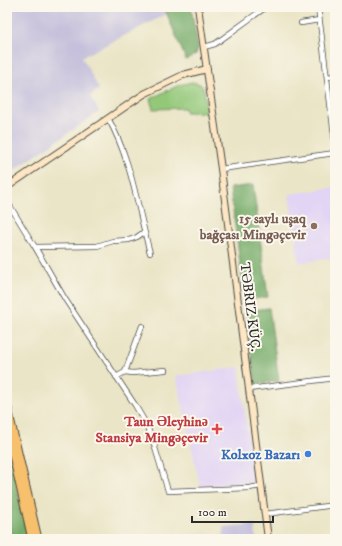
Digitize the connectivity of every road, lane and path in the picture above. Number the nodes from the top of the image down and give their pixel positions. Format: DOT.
graph roads {
  1 [pos="198,7"];
  2 [pos="266,7"];
  3 [pos="318,7"];
  4 [pos="319,20"];
  5 [pos="301,23"];
  6 [pos="204,47"];
  7 [pos="207,69"];
  8 [pos="335,76"];
  9 [pos="326,77"];
  10 [pos="108,118"];
  11 [pos="335,143"];
  12 [pos="335,153"];
  13 [pos="222,169"];
  14 [pos="7,187"];
  15 [pos="7,202"];
  16 [pos="144,232"];
  17 [pos="35,247"];
  18 [pos="150,253"];
  19 [pos="142,326"];
  20 [pos="165,370"];
  21 [pos="125,372"];
  22 [pos="116,377"];
  23 [pos="335,378"];
  24 [pos="249,389"];
  25 [pos="7,405"];
  26 [pos="7,429"];
  27 [pos="261,486"];
  28 [pos="335,505"];
  29 [pos="265,514"];
  30 [pos="32,539"];
  31 [pos="38,539"];
  32 [pos="268,539"];
  1 -- 6 [label="main road, TƏBRIZ KÜÇ."];
  2 -- 6 [label="street"];
  3 -- 4 [label="street"];
  4 -- 5 [label="street"];
  4 -- 9 [label="street"];
  6 -- 7 [label="main road, TƏBRIZ KÜÇ."];
  7 -- 10 [label="main road"];
  7 -- 13 [label="main road, TƏBRIZ KÜÇ."];
  8 -- 9 [label="street"];
  9 -- 11 [label="street"];
  10 -- 14 [label="main road"];
  10 -- 16 [label="street"];
  12 -- 13 [label="street"];
  13 -- 24 [label="main road, TƏBRIZ KÜÇ."];
  15 -- 17 [label="street"];
  16 -- 17 [label="street"];
  16 -- 18 [label="street"];
  17 -- 22 [label="street"];
  19 -- 21 [label="street"];
  20 -- 21 [label="street"];
  21 -- 22 [label="street"];
  22 -- 27 [label="street"];
  23 -- 24 [label="street"];
  24 -- 27 [label="main road, TƏBRIZ KÜÇ."];
  25 -- 31 [label="main road"];
  26 -- 30 [label="main road"];
  27 -- 29 [label="main road, TƏBRIZ KÜÇ."];
  28 -- 29 [label="street"];
  29 -- 32 [label="main road, TƏBRIZ KÜÇ."];
}
